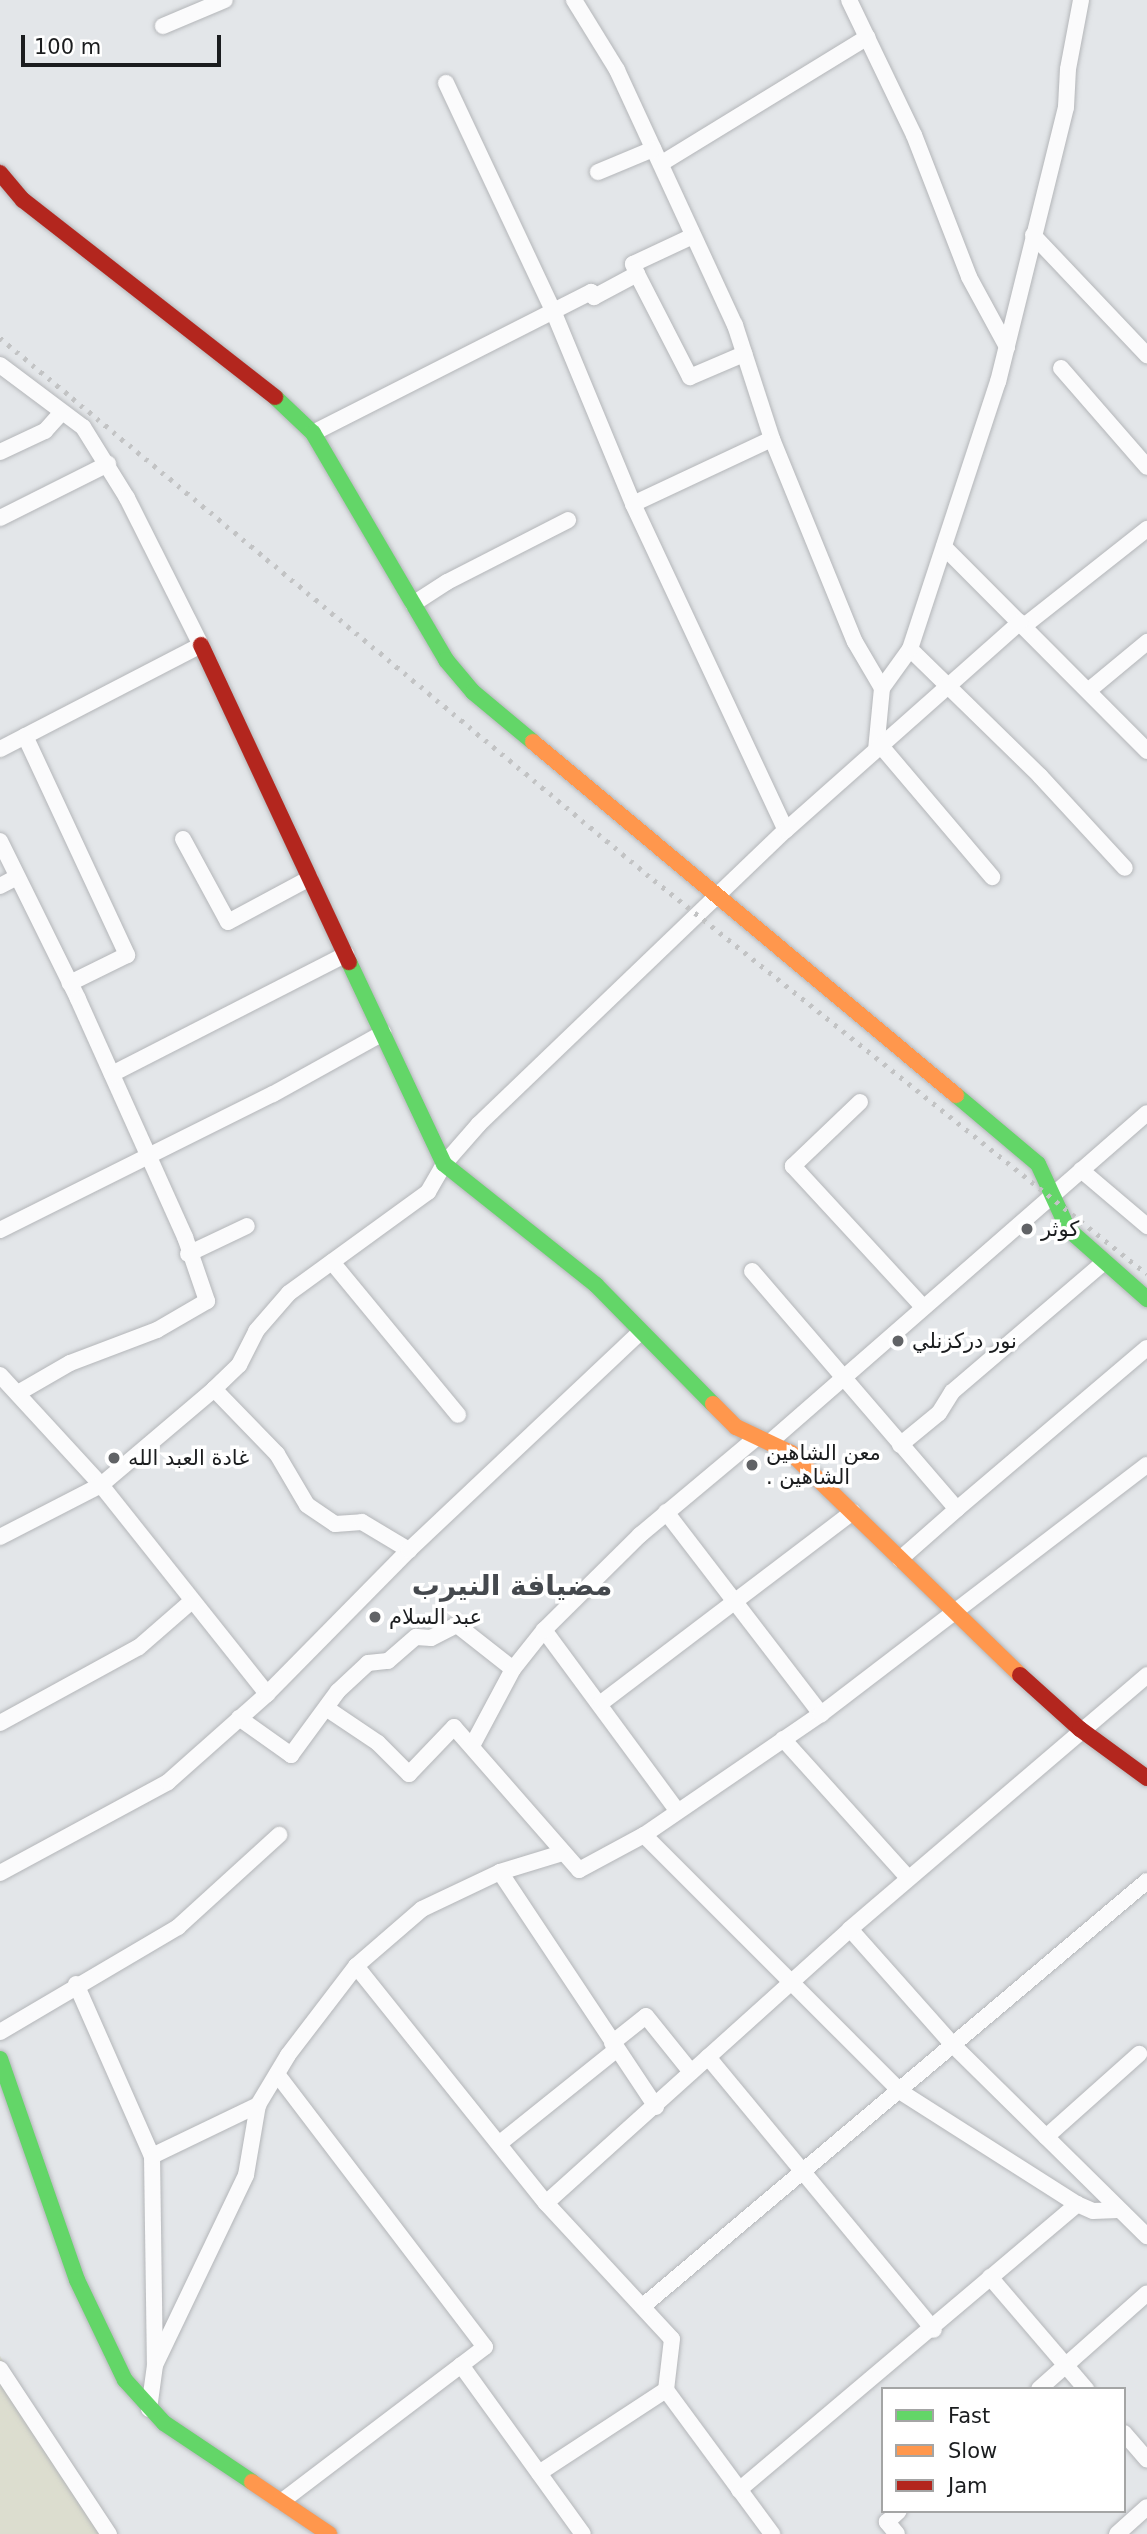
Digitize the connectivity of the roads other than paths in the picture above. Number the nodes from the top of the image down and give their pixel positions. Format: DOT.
graph roads {
  1 [pos="225,0"];
  2 [pos="574,0"];
  3 [pos="849,0"];
  4 [pos="1081,0"];
  5 [pos="163,26"];
  6 [pos="867,37"];
  7 [pos="446,83"];
  8 [pos="657,156"];
  9 [pos="598,172"];
  10 [pos="0,173"];
  11 [pos="1033,235"];
  12 [pos="693,236"];
  13 [pos="637,274"];
  14 [pos="554,313"];
  15 [pos="1007,347"];
  16 [pos="744,354"];
  17 [pos="1147,355"];
  18 [pos="0,365"];
  19 [pos="1061,368"];
  20 [pos="62,412"];
  21 [pos="313,433"];
  22 [pos="772,439"];
  23 [pos="0,452"];
  24 [pos="108,464"];
  25 [pos="1147,467"];
  26 [pos="633,504"];
  27 [pos="0,518"];
  28 [pos="568,520"];
  29 [pos="1147,529"];
  30 [pos="944,547"];
  31 [pos="413,604"];
  32 [pos="1022,624"];
  33 [pos="1147,642"];
  34 [pos="201,645"];
  35 [pos="910,649"];
  36 [pos="947,685"];
  37 [pos="883,688"];
  38 [pos="1088,691"];
  39 [pos="25,736"];
  40 [pos="879,748"];
  41 [pos="0,749"];
  42 [pos="1147,751"];
  43 [pos="786,830"];
  44 [pos="183,839"];
  45 [pos="0,841"];
  46 [pos="1125,868"];
  47 [pos="17,877"];
  48 [pos="992,877"];
  49 [pos="310,878"];
  50 [pos="0,886"];
  51 [pos="716,898"];
  52 [pos="346,954"];
  53 [pos="70,983"];
  54 [pos="383,1033"];
  55 [pos="111,1074"];
  56 [pos="860,1102"];
  57 [pos="1147,1113"];
  58 [pos="149,1157"];
  59 [pos="444,1164"];
  60 [pos="1081,1170"];
  61 [pos="1050,1196"];
  62 [pos="247,1226"];
  63 [pos="1147,1226"];
  64 [pos="0,1230"];
  65 [pos="188,1254"];
  66 [pos="332,1262"];
  67 [pos="1103,1263"];
  68 [pos="752,1271"];
  69 [pos="1147,1299"];
  70 [pos="923,1307"];
  71 [pos="640,1332"];
  72 [pos="1147,1348"];
  73 [pos="0,1375"];
  74 [pos="843,1377"];
  75 [pos="214,1388"];
  76 [pos="18,1393"];
  77 [pos="458,1416"];
  78 [pos="763,1440"];
  79 [pos="900,1445"];
  80 [pos="1147,1465"];
  81 [pos="102,1485"];
  82 [pos="957,1509"];
  83 [pos="666,1512"];
  84 [pos="853,1512"];
  85 [pos="0,1537"];
  86 [pos="409,1550"];
  87 [pos="900,1559"];
  88 [pos="192,1601"];
  89 [pos="738,1603"];
  90 [pos="954,1616"];
  91 [pos="544,1630"];
  92 [pos="513,1669"];
  93 [pos="1147,1675"];
  94 [pos="267,1694"];
  95 [pos="601,1703"];
  96 [pos="329,1710"];
  97 [pos="821,1714"];
  98 [pos="239,1718"];
  99 [pos="0,1723"];
  100 [pos="1080,1729"];
  101 [pos="783,1739"];
  102 [pos="473,1744"];
  103 [pos="1147,1778"];
  104 [pos="676,1809"];
  105 [pos="279,1835"];
  106 [pos="643,1835"];
  107 [pos="562,1853"];
  108 [pos="500,1872"];
  109 [pos="0,1873"];
  110 [pos="908,1878"];
  111 [pos="1147,1881"];
  112 [pos="850,1928"];
  113 [pos="356,1966"];
  114 [pos="792,1982"];
  115 [pos="76,1984"];
  116 [pos="0,2032"];
  117 [pos="954,2046"];
  118 [pos="614,2047"];
  119 [pos="1139,2054"];
  120 [pos="708,2057"];
  121 [pos="0,2059"];
  122 [pos="691,2072"];
  123 [pos="277,2074"];
  124 [pos="901,2092"];
  125 [pos="258,2105"];
  126 [pos="656,2108"];
  127 [pos="1046,2137"];
  128 [pos="500,2143"];
  129 [pos="152,2156"];
  130 [pos="801,2170"];
  131 [pos="546,2203"];
  132 [pos="1077,2204"];
  133 [pos="1118,2210"];
  134 [pos="1147,2236"];
  135 [pos="990,2277"];
  136 [pos="1147,2294"];
  137 [pos="643,2306"];
  138 [pos="934,2330"];
  139 [pos="155,2365"];
  140 [pos="461,2365"];
  141 [pos="1066,2365"];
  142 [pos="0,2369"];
  143 [pos="1040,2387"];
  144 [pos="1084,2387"];
  145 [pos="666,2390"];
  146 [pos="149,2409"];
  147 [pos="1126,2434"];
  148 [pos="1147,2459"];
  149 [pos="539,2473"];
  150 [pos="739,2490"];
  151 [pos="281,2502"];
  152 [pos="1147,2507"];
  153 [pos="897,2513"];
  154 [pos="108,2534"];
  155 [pos="329,2534"];
  156 [pos="583,2534"];
  157 [pos="772,2534"];
  158 [pos="897,2534"];
  159 [pos="1117,2534"];
  1 -- 5 [label="street"];
  2 -- 8 [label="street"];
  3 -- 6 [label="street"];
  4 -- 11 [label="street"];
  6 -- 8 [label="street"];
  6 -- 15 [label="street"];
  7 -- 14 [label="street"];
  8 -- 9 [label="street"];
  8 -- 12 [label="street"];
  10 -- 21 [label="street"];
  11 -- 15 [label="street"];
  11 -- 17 [label="street"];
  12 -- 13 [label="street"];
  12 -- 16 [label="street"];
  13 -- 14 [label="street"];
  13 -- 16 [label="street"];
  14 -- 21 [label="street"];
  14 -- 26 [label="street"];
  15 -- 30 [label="street"];
  16 -- 22 [label="street"];
  18 -- 20 [label="street"];
  19 -- 25 [label="street"];
  20 -- 23 [label="street"];
  20 -- 24 [label="street"];
  21 -- 31 [label="street"];
  22 -- 26 [label="street"];
  22 -- 37 [label="street"];
  24 -- 27 [label="street"];
  24 -- 34 [label="street"];
  26 -- 43 [label="street"];
  28 -- 31 [label="street"];
  29 -- 32 [label="street"];
  30 -- 32 [label="street"];
  30 -- 35 [label="street"];
  31 -- 51 [label="street"];
  32 -- 36 [label="street"];
  32 -- 38 [label="street"];
  33 -- 38 [label="street"];
  34 -- 39 [label="street"];
  34 -- 49 [label="street"];
  35 -- 36 [label="street"];
  35 -- 37 [label="street"];
  36 -- 40 [label="street"];
  36 -- 46 [label="street"];
  37 -- 40 [label="street"];
  38 -- 42 [label="street"];
  39 -- 41 [label="street"];
  39 -- 53 [label="street"];
  40 -- 43 [label="street"];
  40 -- 48 [label="street"];
  43 -- 51 [label="street"];
  44 -- 49 [label="street"];
  45 -- 47 [label="street"];
  47 -- 50 [label="street"];
  47 -- 53 [label="street"];
  49 -- 52 [label="street"];
  51 -- 59 [label="street"];
  51 -- 61 [label="street"];
  52 -- 54 [label="street"];
  52 -- 55 [label="street"];
  53 -- 55 [label="street"];
  54 -- 58 [label="street"];
  54 -- 59 [label="street"];
  55 -- 58 [label="street"];
  56 -- 70 [label="street"];
  57 -- 60 [label="street"];
  58 -- 64 [label="street"];
  58 -- 65 [label="street"];
  59 -- 66 [label="street"];
  59 -- 71 [label="street"];
  60 -- 61 [label="street"];
  60 -- 63 [label="street"];
  61 -- 67 [label="street"];
  61 -- 70 [label="street"];
  62 -- 65 [label="street"];
  65 -- 76 [label="street"];
  66 -- 75 [label="street"];
  66 -- 77 [label="street"];
  67 -- 69 [label="street"];
  67 -- 79 [label="street"];
  68 -- 74 [label="street"];
  70 -- 74 [label="street"];
  71 -- 78 [label="street"];
  71 -- 86 [label="street"];
  72 -- 82 [label="street"];
  73 -- 76 [label="street"];
  74 -- 78 [label="street"];
  74 -- 79 [label="street"];
  75 -- 81 [label="street"];
  75 -- 86 [label="street"];
  76 -- 81 [label="street"];
  78 -- 83 [label="street"];
  78 -- 84 [label="street"];
  79 -- 82 [label="street"];
  80 -- 90 [label="street"];
  81 -- 85 [label="street"];
  81 -- 88 [label="street"];
  82 -- 87 [label="street"];
  83 -- 89 [label="street"];
  83 -- 91 [label="street"];
  84 -- 87 [label="street"];
  84 -- 89 [label="street"];
  86 -- 94 [label="street"];
  87 -- 90 [label="street"];
  88 -- 94 [label="street"];
  88 -- 99 [label="street"];
  89 -- 95 [label="street"];
  89 -- 97 [label="street"];
  90 -- 97 [label="street"];
  90 -- 100 [label="street"];
  91 -- 92 [label="street"];
  91 -- 95 [label="street"];
  92 -- 96 [label="street"];
  92 -- 102 [label="street"];
  93 -- 100 [label="street"];
  94 -- 98 [label="street"];
  95 -- 104 [label="street"];
  96 -- 98 [label="street"];
  96 -- 102 [label="street"];
  97 -- 101 [label="street"];
  98 -- 109 [label="street"];
  100 -- 103 [label="street"];
  100 -- 110 [label="street"];
  101 -- 104 [label="street"];
  101 -- 110 [label="street"];
  102 -- 107 [label="street"];
  104 -- 106 [label="street"];
  105 -- 115 [label="street"];
  106 -- 107 [label="street"];
  106 -- 114 [label="street"];
  107 -- 108 [label="street"];
  108 -- 113 [label="street"];
  108 -- 118 [label="street"];
  110 -- 112 [label="street"];
  111 -- 117 [label="street"];
  112 -- 114 [label="street"];
  112 -- 117 [label="street"];
  113 -- 123 [label="street"];
  113 -- 128 [label="street"];
  114 -- 120 [label="street"];
  114 -- 124 [label="street"];
  115 -- 116 [label="street"];
  115 -- 129 [label="street"];
  117 -- 124 [label="street"];
  117 -- 127 [label="street"];
  118 -- 122 [label="street"];
  118 -- 126 [label="street"];
  118 -- 128 [label="street"];
  119 -- 127 [label="street"];
  120 -- 122 [label="street"];
  120 -- 130 [label="street"];
  121 -- 146 [label="street"];
  122 -- 126 [label="street"];
  123 -- 125 [label="street"];
  123 -- 140 [label="street"];
  124 -- 130 [label="street"];
  124 -- 132 [label="street"];
  125 -- 129 [label="street"];
  125 -- 139 [label="street"];
  126 -- 131 [label="street"];
  127 -- 133 [label="street"];
  128 -- 131 [label="street"];
  129 -- 139 [label="street"];
  130 -- 137 [label="street"];
  130 -- 138 [label="street"];
  131 -- 137 [label="street"];
  132 -- 133 [label="street"];
  132 -- 135 [label="street"];
  133 -- 134 [label="street"];
  135 -- 138 [label="street"];
  135 -- 141 [label="street"];
  136 -- 141 [label="street"];
  137 -- 145 [label="street"];
  138 -- 150 [label="street"];
  139 -- 146 [label="street"];
  140 -- 149 [label="street"];
  140 -- 151 [label="street"];
  141 -- 143 [label="street"];
  141 -- 144 [label="street"];
  142 -- 154 [label="street"];
  145 -- 149 [label="street"];
  145 -- 150 [label="street"];
  146 -- 151 [label="street"];
  147 -- 148 [label="street"];
  149 -- 156 [label="street"];
  150 -- 157 [label="street"];
  151 -- 155 [label="street"];
  152 -- 159 [label="street"];
  153 -- 158 [label="street"];
}
